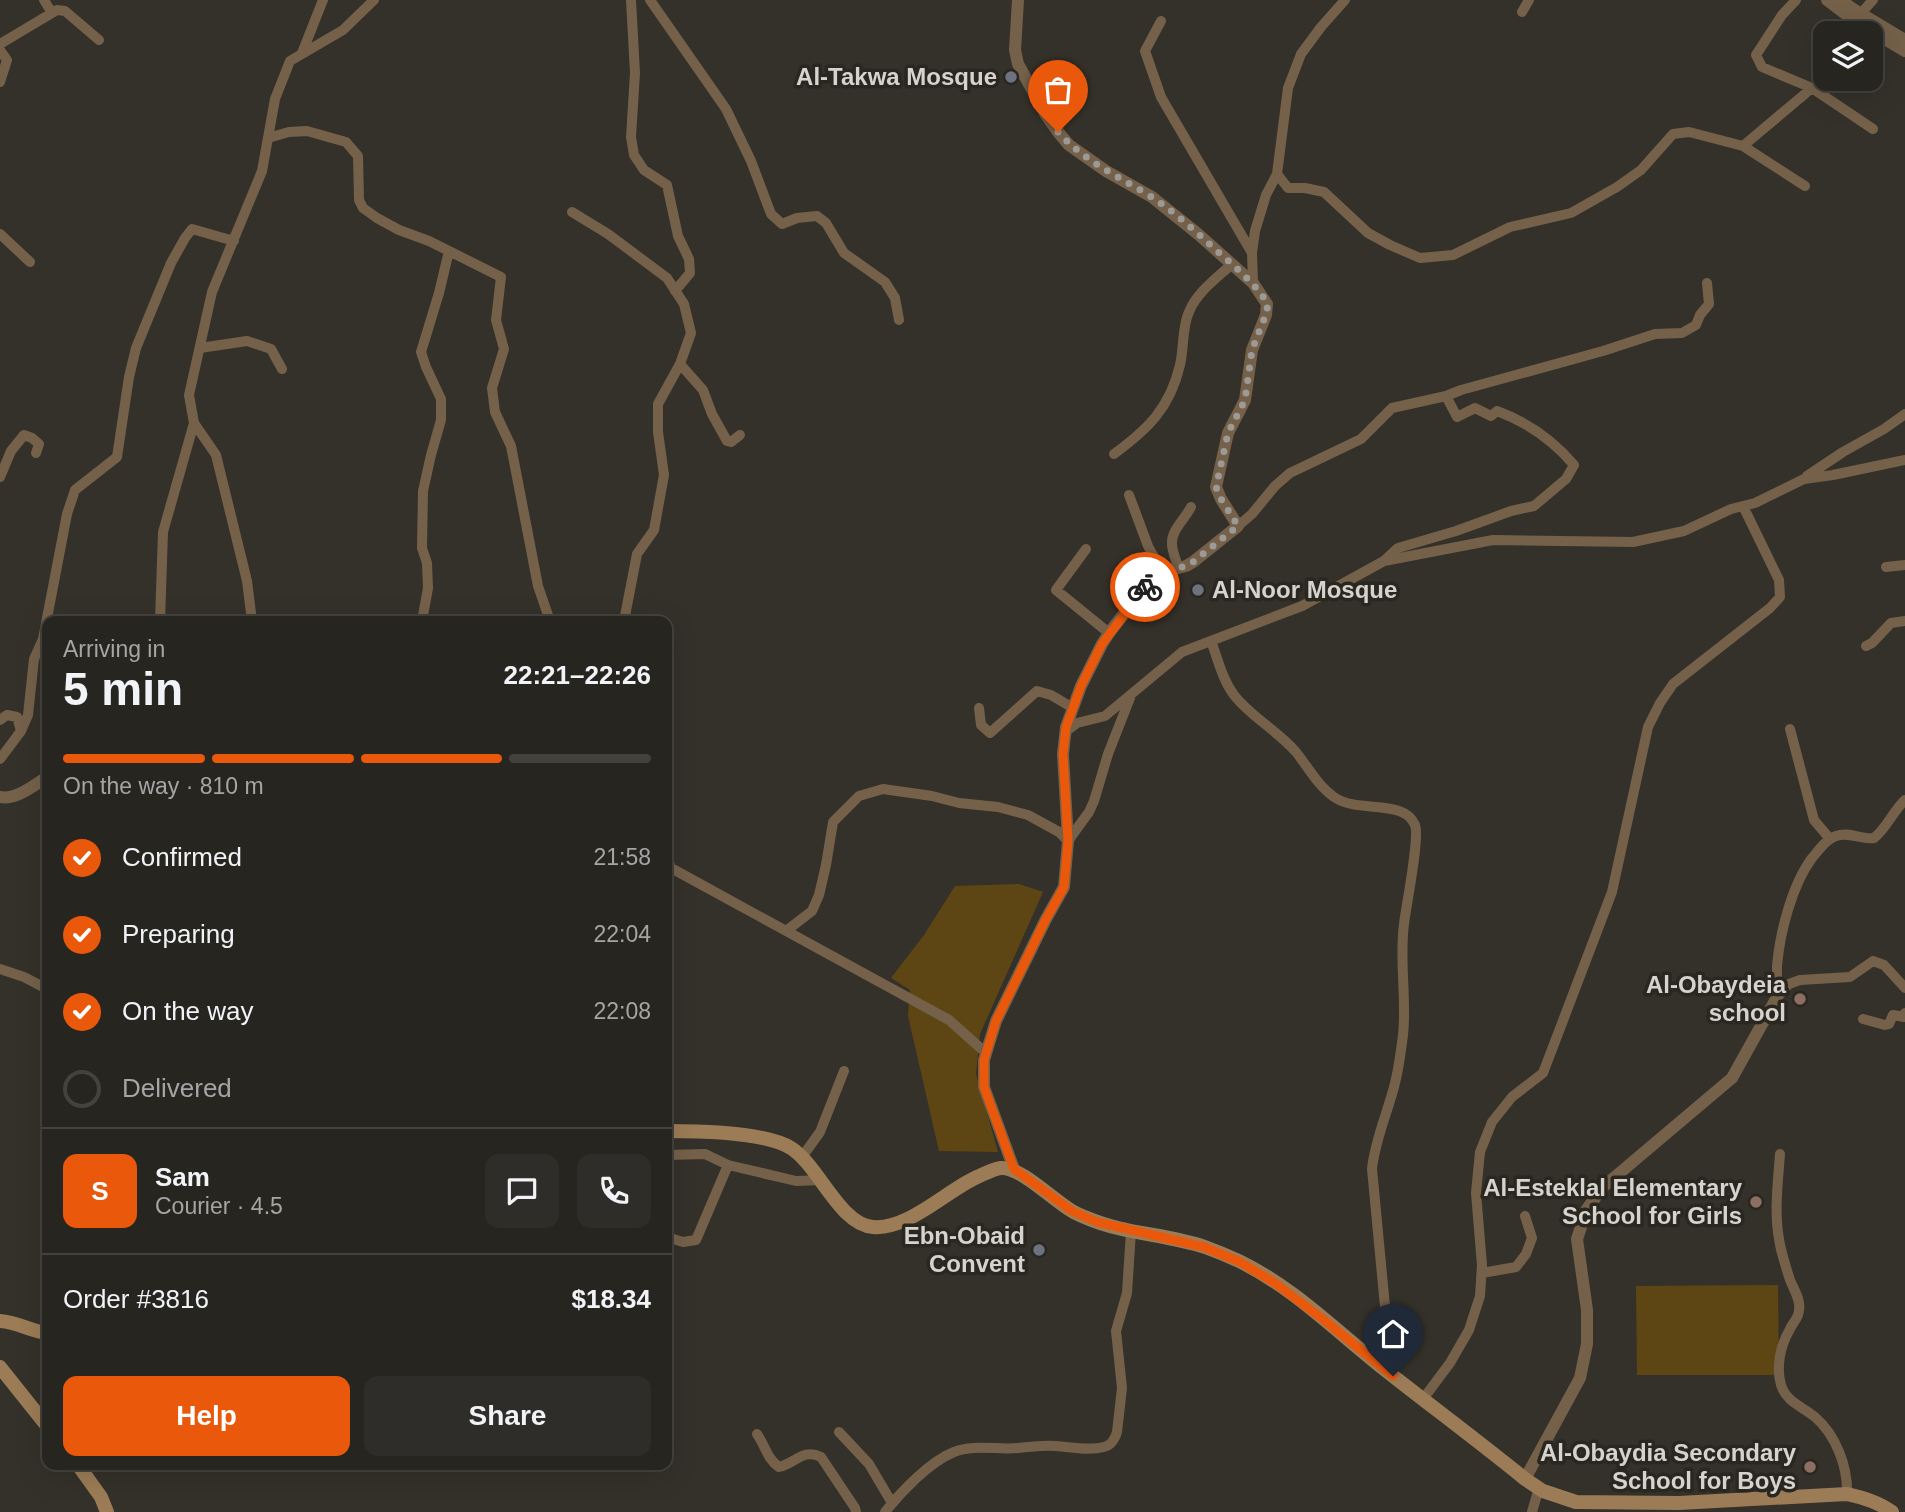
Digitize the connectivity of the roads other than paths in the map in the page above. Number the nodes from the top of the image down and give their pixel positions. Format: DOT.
graph roads {
  1 [pos="44,0"];
  2 [pos="323,0"];
  3 [pos="374,0"];
  4 [pos="631,0"];
  5 [pos="650,0"];
  6 [pos="1017,0"];
  7 [pos="1345,0"];
  8 [pos="1529,0"];
  9 [pos="1796,0"];
  10 [pos="1827,0"];
  11 [pos="1841,0"];
  12 [pos="1873,0"];
  13 [pos="1522,12"];
  14 [pos="52,13"];
  15 [pos="1859,18"];
  16 [pos="1161,21"];
  17 [pos="99,40"];
  18 [pos="1905,40"];
  19 [pos="0,44"];
  20 [pos="0,50"];
  21 [pos="1905,51"];
  22 [pos="302,53"];
  23 [pos="0,82"];
  24 [pos="1812,89"];
  25 [pos="1873,129"];
  26 [pos="268,138"];
  27 [pos="1743,146"];
  28 [pos="1277,174"];
  29 [pos="1805,186"];
  30 [pos="572,212"];
  31 [pos="0,234"];
  32 [pos="234,241"];
  33 [pos="449,251"];
  34 [pos="1252,253"];
  35 [pos="30,262"];
  36 [pos="1232,264"];
  37 [pos="1253,283"];
  38 [pos="1707,284"];
  39 [pos="675,291"];
  40 [pos="899,320"];
  41 [pos="200,348"];
  42 [pos="680,364"];
  43 [pos="282,369"];
  44 [pos="1446,396"];
  45 [pos="1905,414"];
  46 [pos="194,423"];
  47 [pos="740,435"];
  48 [pos="36,453"];
  49 [pos="1114,454"];
  50 [pos="1905,460"];
  51 [pos="0,477"];
  52 [pos="1804,478"];
  53 [pos="1129,495"];
  54 [pos="1743,506"];
  55 [pos="1191,507"];
  56 [pos="1238,526"];
  57 [pos="1086,549"];
  58 [pos="1905,555"];
  59 [pos="1384,561"];
  60 [pos="1895,566"];
  61 [pos="1178,567"];
  62 [pos="1162,572"];
  63 [pos="47,616"];
  64 [pos="160,616"];
  65 [pos="251,616"];
  66 [pos="423,616"];
  67 [pos="548,616"];
  68 [pos="625,616"];
  69 [pos="1905,621"];
  70 [pos="1109,633"];
  71 [pos="42,641"];
  72 [pos="1211,641"];
  73 [pos="1866,646"];
  74 [pos="1131,696"];
  75 [pos="979,708"];
  76 [pos="1073,708"];
  77 [pos="0,720"];
  78 [pos="1790,729"];
  79 [pos="21,731"];
  80 [pos="1065,732"];
  81 [pos="0,759"];
  82 [pos="42,780"];
  83 [pos="0,797"];
  84 [pos="1905,800"];
  85 [pos="1830,839"];
  86 [pos="1068,841"];
  87 [pos="672,869"];
  88 [pos="786,931"];
  89 [pos="0,969"];
  90 [pos="42,986"];
  91 [pos="1905,988"];
  92 [pos="1776,999"];
  93 [pos="1905,1013"];
  94 [pos="1863,1019"];
  95 [pos="986,1053"];
  96 [pos="844,1071"];
  97 [pos="672,1131"];
  98 [pos="1780,1154"];
  99 [pos="672,1155"];
  100 [pos="802,1157"];
  101 [pos="728,1165"];
  102 [pos="1014,1169"];
  103 [pos="821,1180"];
  104 [pos="1525,1216"];
  105 [pos="1131,1231"];
  106 [pos="672,1239"];
  107 [pos="1482,1273"];
  108 [pos="0,1321"];
  109 [pos="42,1332"];
  110 [pos="1378,1364"];
  111 [pos="0,1367"];
  112 [pos="1423,1399"];
  113 [pos="42,1420"];
  114 [pos="839,1432"];
  115 [pos="757,1434"];
  116 [pos="82,1470"];
  117 [pos="1525,1479"];
  118 [pos="1539,1488"];
  119 [pos="1847,1494"];
  120 [pos="889,1508"];
  121 [pos="107,1512"];
  122 [pos="856,1512"];
  123 [pos="1532,1512"];
  124 [pos="1892,1512"];
  1 -- 14 [label="street"];
  2 -- 22 [label="street"];
  3 -- 22 [label="street"];
  4 -- 39 [label="street"];
  5 -- 40 [label="street"];
  6 -- 36 [label="street"];
  7 -- 28 [label="street"];
  8 -- 13 [label="street"];
  9 -- 24 [label="street"];
  10 -- 15 [label="street"];
  11 -- 15 [label="street"];
  12 -- 15 [label="street"];
  14 -- 17 [label="street"];
  14 -- 19 [label="street"];
  15 -- 18 [label="street"];
  15 -- 21 [label="street"];
  16 -- 34 [label="street"];
  20 -- 23 [label="street"];
  22 -- 26 [label="street"];
  24 -- 25 [label="street"];
  24 -- 27 [label="street"];
  26 -- 32 [label="street"];
  26 -- 33 [label="street"];
  27 -- 28 [label="street"];
  27 -- 29 [label="street"];
  28 -- 34 [label="street"];
  30 -- 39 [label="street"];
  31 -- 35 [label="street"];
  32 -- 41 [label="street"];
  32 -- 63 [label="street"];
  33 -- 66 [label="street"];
  33 -- 67 [label="street"];
  34 -- 37 [label="street"];
  36 -- 37 [label="street"];
  36 -- 49 [label="street"];
  37 -- 56 [label="street"];
  38 -- 44 [label="street"];
  39 -- 42 [label="street"];
  41 -- 43 [label="street"];
  41 -- 46 [label="street"];
  42 -- 47 [label="street"];
  42 -- 68 [label="street"];
  44 -- 56 [label="street"];
  44 -- 59 [label="street"];
  45 -- 52 [label="street"];
  46 -- 64 [label="street"];
  46 -- 65 [label="street"];
  48 -- 51 [label="street"];
  50 -- 52 [label="street"];
  52 -- 54 [label="street"];
  53 -- 62 [label="street"];
  54 -- 59 [label="street"];
  54 -- 107 [label="street"];
  55 -- 61 [label="street"];
  56 -- 61 [label="street"];
  57 -- 70 [label="street"];
  58 -- 60 [label="street"];
  59 -- 72 [label="street"];
  61 -- 62 [label="street"];
  62 -- 70 [label="street"];
  69 -- 73 [label="street"];
  70 -- 76 [label="street"];
  71 -- 79 [label="street"];
  72 -- 74 [label="street"];
  72 -- 110 [label="street"];
  74 -- 80 [label="street"];
  74 -- 86 [label="street"];
  75 -- 76 [label="street"];
  76 -- 80 [label="street"];
  77 -- 79 [label="street"];
  78 -- 85 [label="street"];
  79 -- 81 [label="street"];
  80 -- 86 [label="street"];
  82 -- 83 [label="street"];
  84 -- 85 [label="street"];
  85 -- 92 [label="street"];
  86 -- 88 [label="street"];
  86 -- 95 [label="street"];
  87 -- 88 [label="street"];
  88 -- 95 [label="street"];
  89 -- 90 [label="street"];
  91 -- 92 [label="street"];
  92 -- 117 [label="street"];
  93 -- 94 [label="street"];
  95 -- 102 [label="street"];
  96 -- 100 [label="street"];
  97 -- 100 [label="main road"];
  98 -- 119 [label="street"];
  99 -- 101 [label="street"];
  100 -- 103 [label="main road"];
  101 -- 103 [label="street"];
  101 -- 106 [label="street"];
  102 -- 103 [label="main road"];
  102 -- 105 [label="main road"];
  104 -- 107 [label="street"];
  105 -- 110 [label="main road"];
  105 -- 120 [label="street"];
  107 -- 112 [label="street"];
  108 -- 109 [label="main road"];
  110 -- 112 [label="main road"];
  111 -- 113 [label="main road"];
  112 -- 117 [label="main road"];
  114 -- 120 [label="street"];
  115 -- 122 [label="street"];
  116 -- 121 [label="main road"];
  117 -- 118 [label="main road"];
  118 -- 119 [label="main road"];
  118 -- 123 [label="street"];
  119 -- 124 [label="main road"];
}
